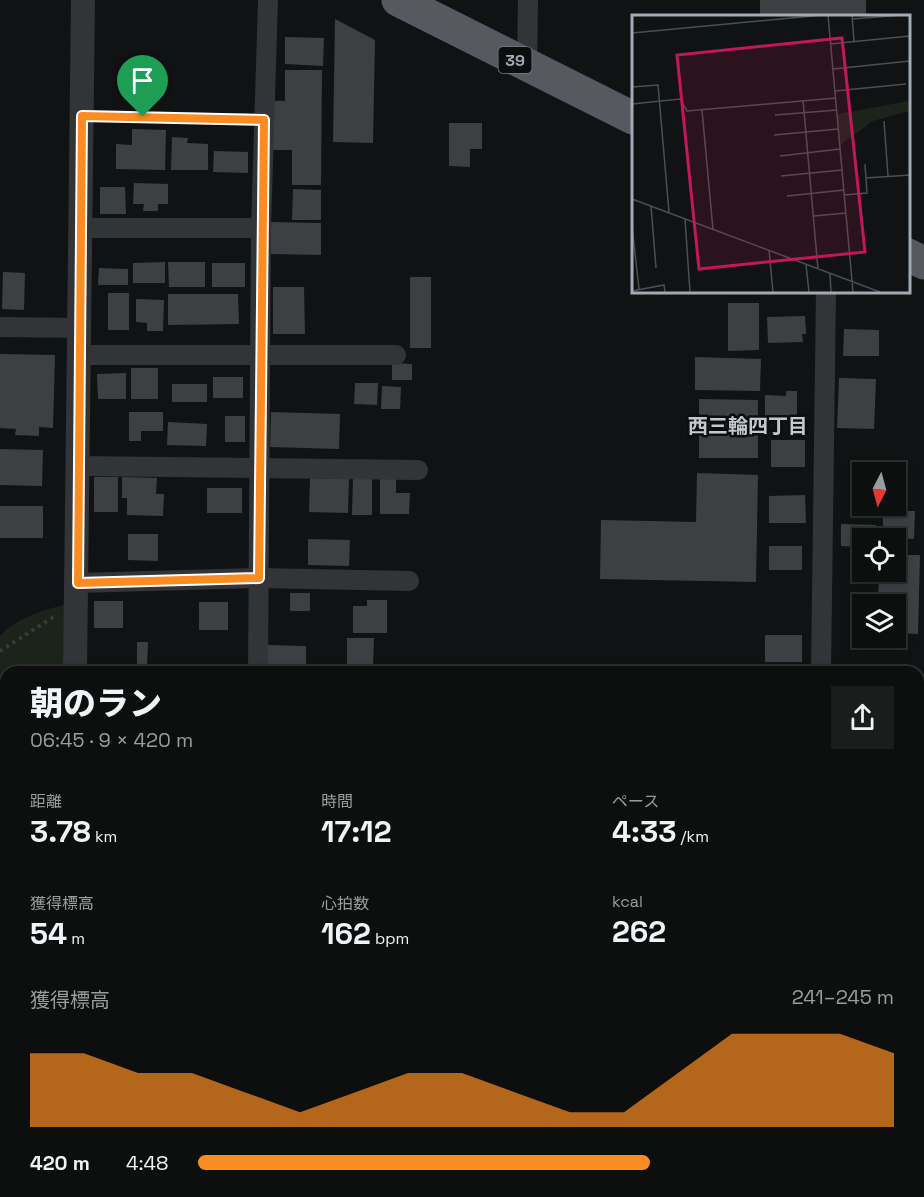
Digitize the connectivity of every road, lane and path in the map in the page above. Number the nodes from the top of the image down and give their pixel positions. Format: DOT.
graph roads {
  1 [pos="83,0"];
  2 [pos="267,0"];
  3 [pos="398,0"];
  4 [pos="528,0"];
  5 [pos="527,66"];
  6 [pos="82,116"];
  7 [pos="632,118"];
  8 [pos="264,120"];
  9 [pos="81,228"];
  10 [pos="261,228"];
  11 [pos="909,256"];
  12 [pos="924,263"];
  13 [pos="826,292"];
  14 [pos="0,327"];
  15 [pos="80,328"];
  16 [pos="80,355"];
  17 [pos="260,355"];
  18 [pos="396,355"];
  19 [pos="78,466"];
  20 [pos="260,468"];
  21 [pos="418,470"];
  22 [pos="259,578"];
  23 [pos="409,581"];
  24 [pos="78,583"];
  25 [pos="77,612"];
  26 [pos="0,651"];
  27 [pos="75,666"];
  28 [pos="258,666"];
  29 [pos="821,666"];
  1 -- 6 [label="street"];
  2 -- 8 [label="street"];
  3 -- 5 [label="highway, 39"];
  4 -- 5 [label="street"];
  5 -- 7 [label="highway, 39"];
  6 -- 8 [label="lane"];
  6 -- 9 [label="street"];
  8 -- 10 [label="street"];
  9 -- 10 [label="street"];
  9 -- 15 [label="street"];
  10 -- 17 [label="street"];
  11 -- 12 [label="highway"];
  13 -- 29 [label="street"];
  14 -- 15 [label="street"];
  15 -- 16 [label="street"];
  16 -- 17 [label="street"];
  16 -- 19 [label="street"];
  17 -- 18 [label="street"];
  17 -- 20 [label="street"];
  19 -- 20 [label="street"];
  19 -- 24 [label="street"];
  20 -- 21 [label="street"];
  20 -- 22 [label="street"];
  22 -- 23 [label="street"];
  22 -- 24 [label="street"];
  22 -- 28 [label="street"];
  24 -- 25 [label="street"];
  25 -- 26 [label="path"];
  25 -- 27 [label="street"];
}
